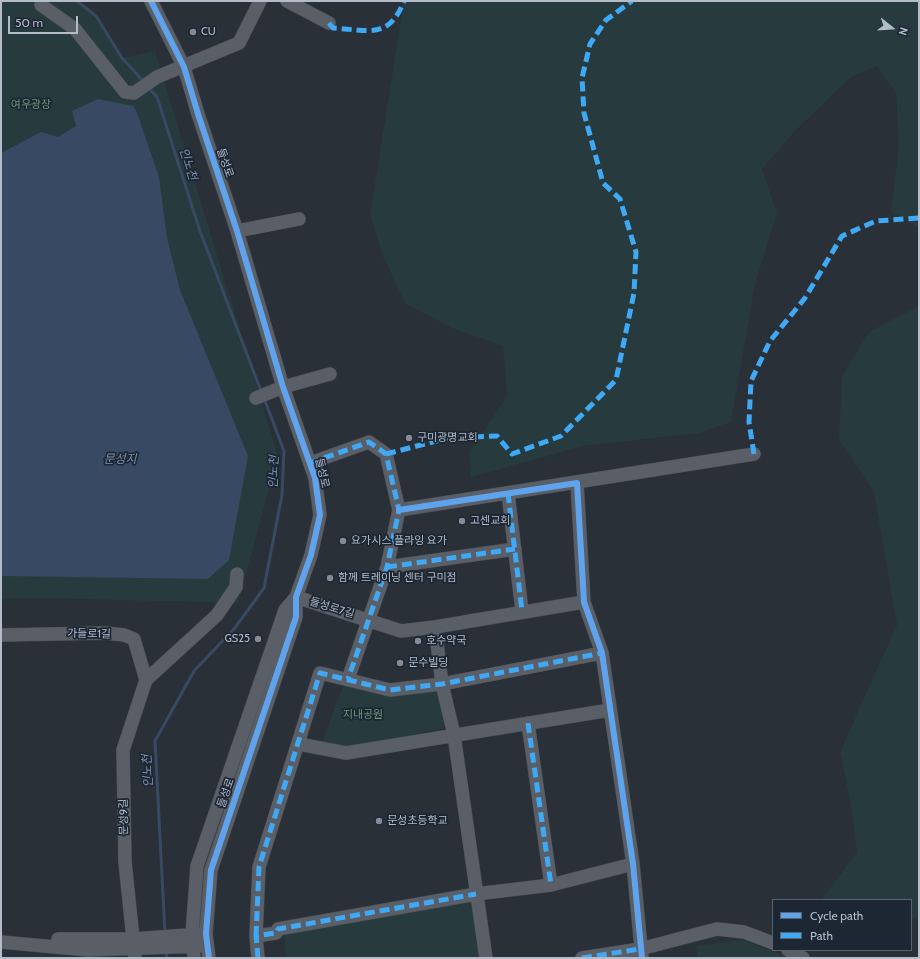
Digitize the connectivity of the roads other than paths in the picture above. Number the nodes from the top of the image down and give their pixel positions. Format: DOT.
graph roads {
  1 [pos="151,1"];
  2 [pos="260,1"];
  3 [pos="287,1"];
  4 [pos="42,5"];
  5 [pos="329,23"];
  6 [pos="184,67"];
  7 [pos="299,219"];
  8 [pos="237,231"];
  9 [pos="330,374"];
  10 [pos="283,387"];
  11 [pos="256,398"];
  12 [pos="754,454"];
  13 [pos="310,463"];
  14 [pos="577,482"];
  15 [pos="508,493"];
  16 [pos="400,510"];
  17 [pos="515,549"];
  18 [pos="386,567"];
  19 [pos="237,574"];
  20 [pos="296,597"];
  21 [pos="584,602"];
  22 [pos="522,611"];
  23 [pos="368,618"];
  24 [pos="435,627"];
  25 [pos="1,634"];
  26 [pos="602,653"];
  27 [pos="348,679"];
  28 [pos="146,680"];
  29 [pos="442,684"];
  30 [pos="610,710"];
  31 [pos="528,723"];
  32 [pos="454,735"];
  33 [pos="299,744"];
  34 [pos="633,864"];
  35 [pos="551,885"];
  36 [pos="476,894"];
  37 [pos="1,934"];
  38 [pos="256,936"];
  39 [pos="1,942"];
  40 [pos="772,943"];
  41 [pos="189,944"];
  42 [pos="208,946"];
  43 [pos="138,947"];
  44 [pos="790,951"];
  45 [pos="641,954"];
  46 [pos="258,958"];
  47 [pos="486,958"];
  48 [pos="582,958"];
  49 [pos="803,958"];
  1 -- 6 [label="street, 들성로"];
  2 -- 6 [label="street"];
  3 -- 5 [label="street"];
  4 -- 6 [label="street"];
  6 -- 8 [label="street, 들성로"];
  7 -- 8 [label="street"];
  8 -- 10 [label="street, 들성로"];
  9 -- 10 [label="street"];
  10 -- 11 [label="street"];
  10 -- 13 [label="street, 들성로"];
  12 -- 14 [label="street"];
  13 -- 16 [label="street, 들성로7길"];
  13 -- 20 [label="street, 들성로"];
  14 -- 15 [label="street"];
  14 -- 21 [label="street"];
  15 -- 16 [label="street"];
  15 -- 17 [label="street"];
  16 -- 18 [label="street, 들성로7길"];
  17 -- 18 [label="street"];
  17 -- 22 [label="street"];
  18 -- 23 [label="street, 들성로7길"];
  19 -- 28 [label="street"];
  20 -- 23 [label="street, 들성로7길"];
  20 -- 41 [label="street, 들성로"];
  20 -- 42 [label="street, 들성로"];
  21 -- 22 [label="street, 들성로7길"];
  21 -- 26 [label="street"];
  22 -- 24 [label="street, 들성로7길"];
  23 -- 24 [label="street, 들성로7길"];
  23 -- 27 [label="street"];
  24 -- 29 [label="street"];
  25 -- 28 [label="street, 가들로1길"];
  26 -- 29 [label="street"];
  26 -- 30 [label="street"];
  27 -- 29 [label="street"];
  27 -- 33 [label="street"];
  28 -- 43 [label="street, 문성9길"];
  29 -- 32 [label="street"];
  30 -- 31 [label="street"];
  30 -- 34 [label="street"];
  31 -- 32 [label="street"];
  31 -- 35 [label="street"];
  32 -- 33 [label="street"];
  32 -- 36 [label="street"];
  33 -- 38 [label="street"];
  34 -- 35 [label="street"];
  34 -- 45 [label="street"];
  35 -- 36 [label="street"];
  36 -- 38 [label="street"];
  36 -- 47 [label="street"];
  37 -- 43 [label="street"];
  38 -- 46 [label="street"];
  39 -- 43 [label="street"];
  40 -- 45 [label="street"];
  41 -- 42 [label="street"];
  41 -- 43 [label="street"];
  44 -- 49 [label="street"];
  45 -- 48 [label="street"];
}
